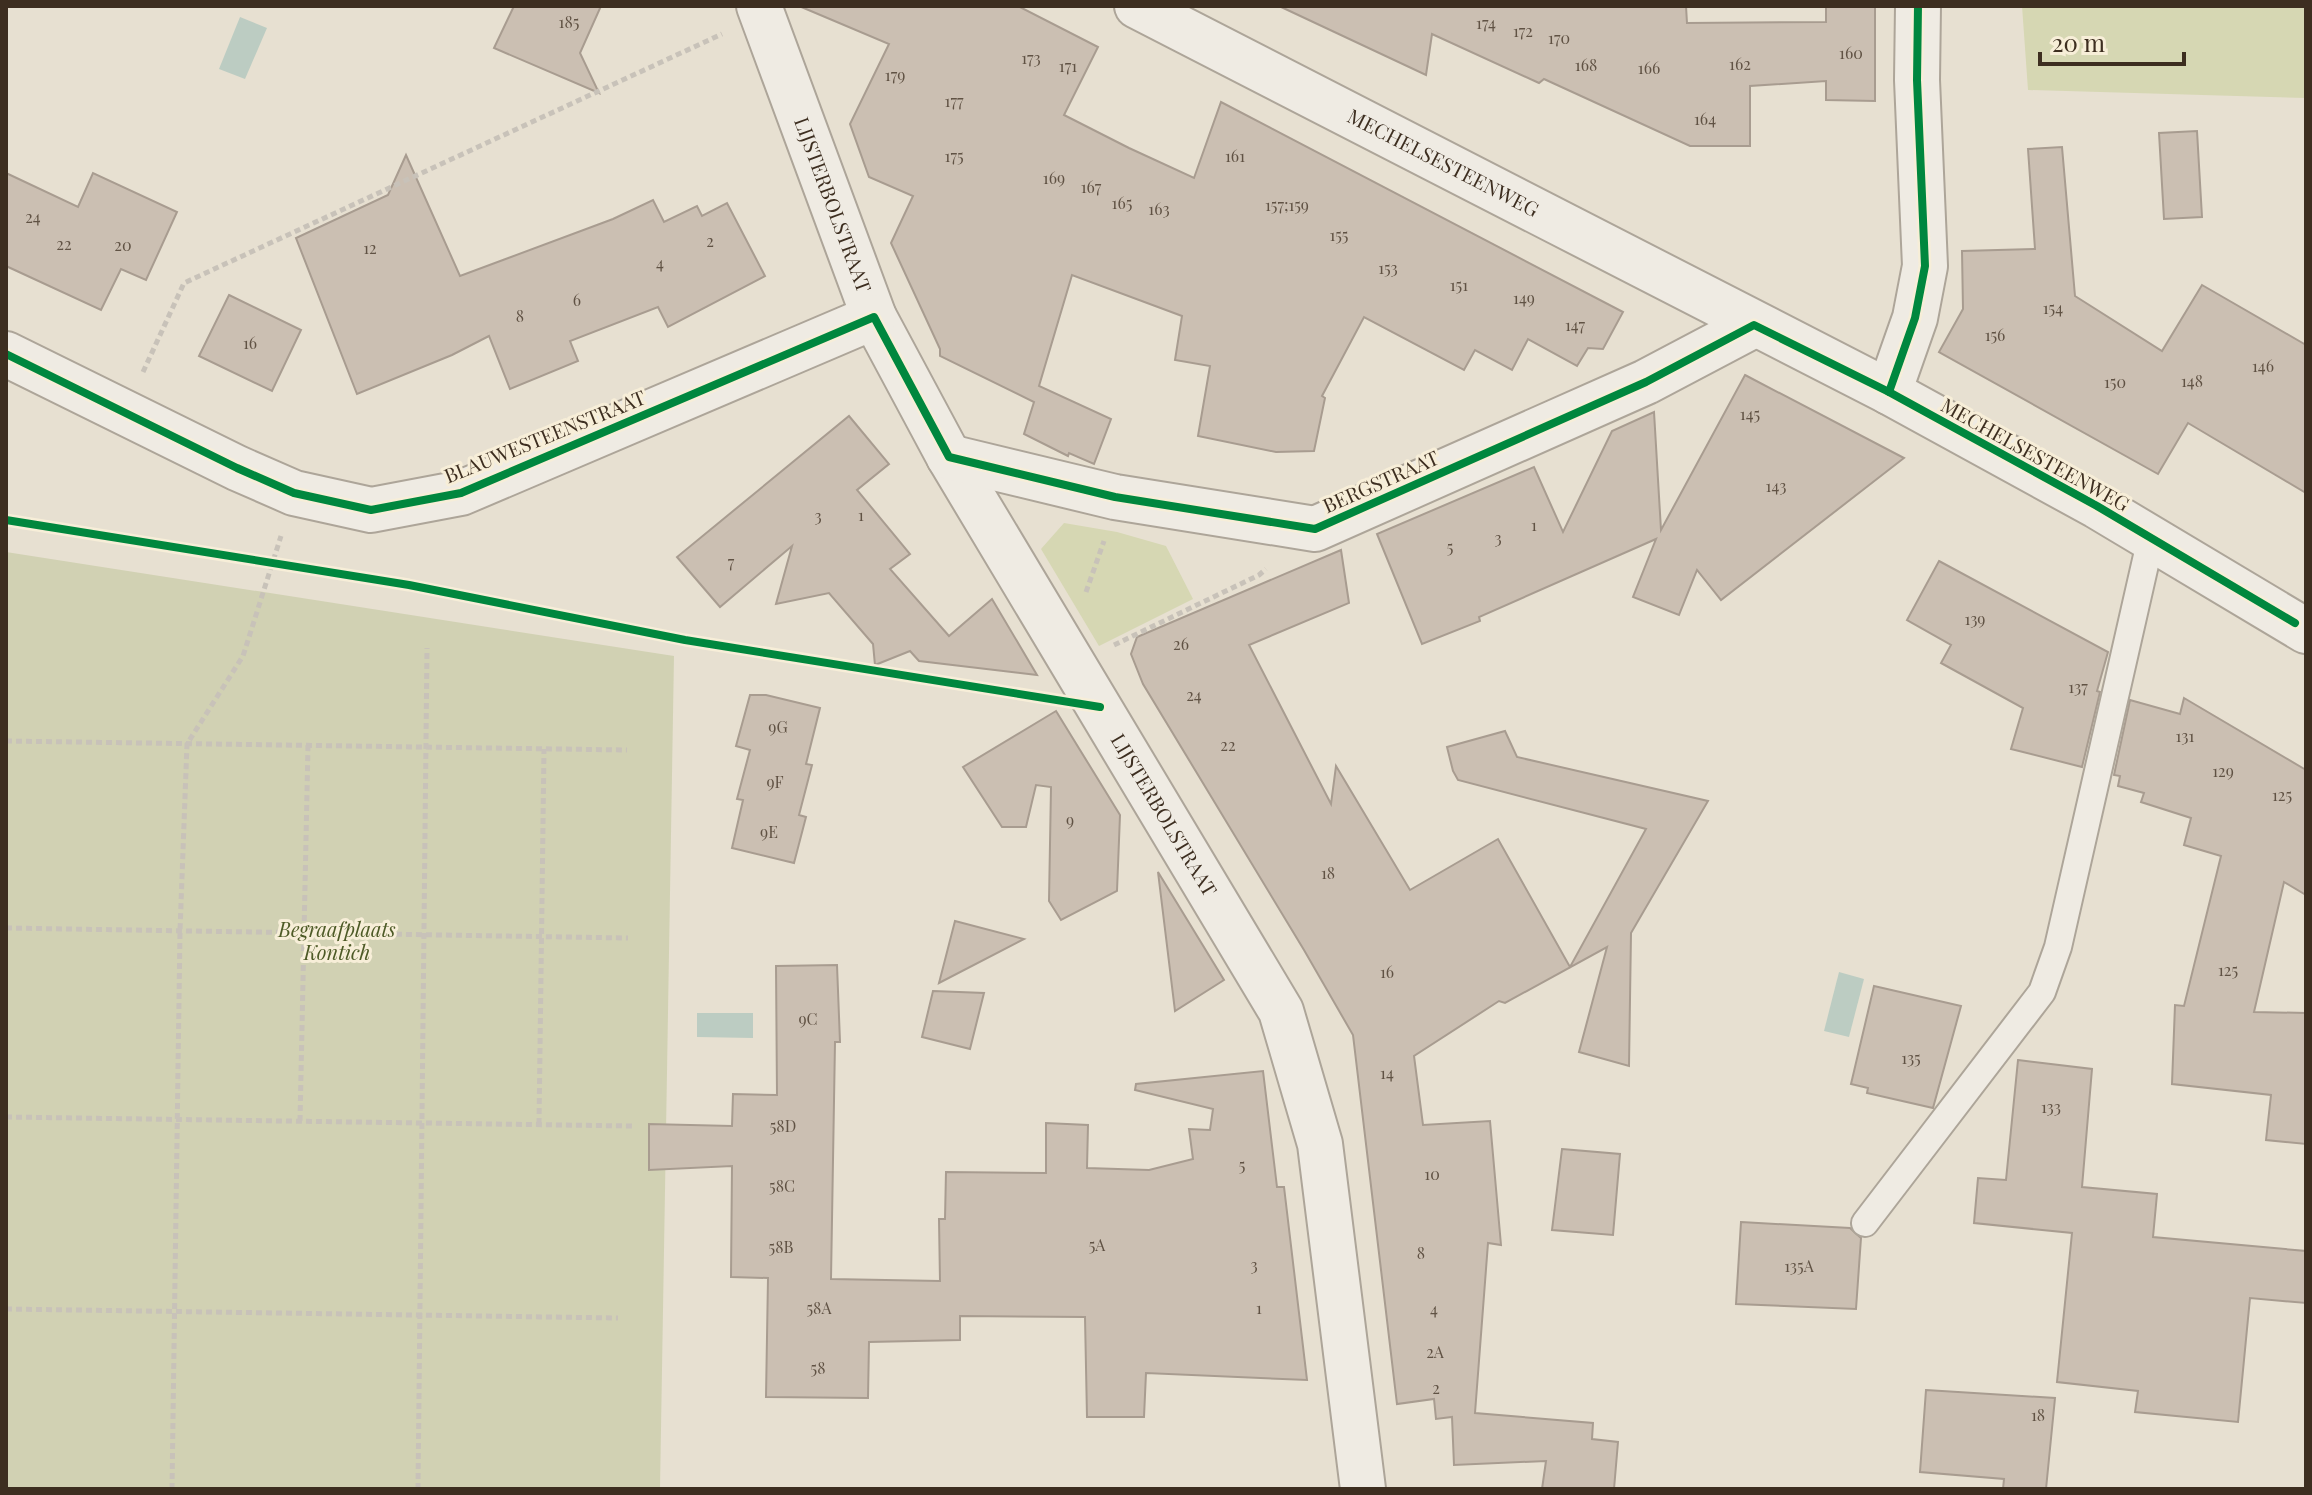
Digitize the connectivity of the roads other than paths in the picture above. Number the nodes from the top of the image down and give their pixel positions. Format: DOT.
graph roads {
  1 [pos="1137,6"];
  2 [pos="1918,6"];
  3 [pos="761,11"];
  4 [pos="874,317"];
  5 [pos="1754,325"];
  6 [pos="6,354"];
  7 [pos="1889,392"];
  8 [pos="949,457"];
  9 [pos="2151,538"];
  10 [pos="2302,627"];
  11 [pos="1865,1223"];
  12 [pos="1363,1489"];
  1 -- 5 [label="street, MECHELSESTEENWEG"];
  2 -- 7 [label="street"];
  3 -- 4 [label="street, LIJSTERBOLSTRAAT"];
  4 -- 6 [label="street, BLAUWESTEENSTRAAT"];
  4 -- 8 [label="street, LIJSTERBOLSTRAAT"];
  5 -- 7 [label="street, MECHELSESTEENWEG"];
  5 -- 8 [label="street, BERGSTRAAT"];
  7 -- 9 [label="street, MECHELSESTEENWEG"];
  8 -- 12 [label="street, LIJSTERBOLSTRAAT"];
  9 -- 10 [label="street, MECHELSESTEENWEG"];
  9 -- 11 [label="lane"];
}
